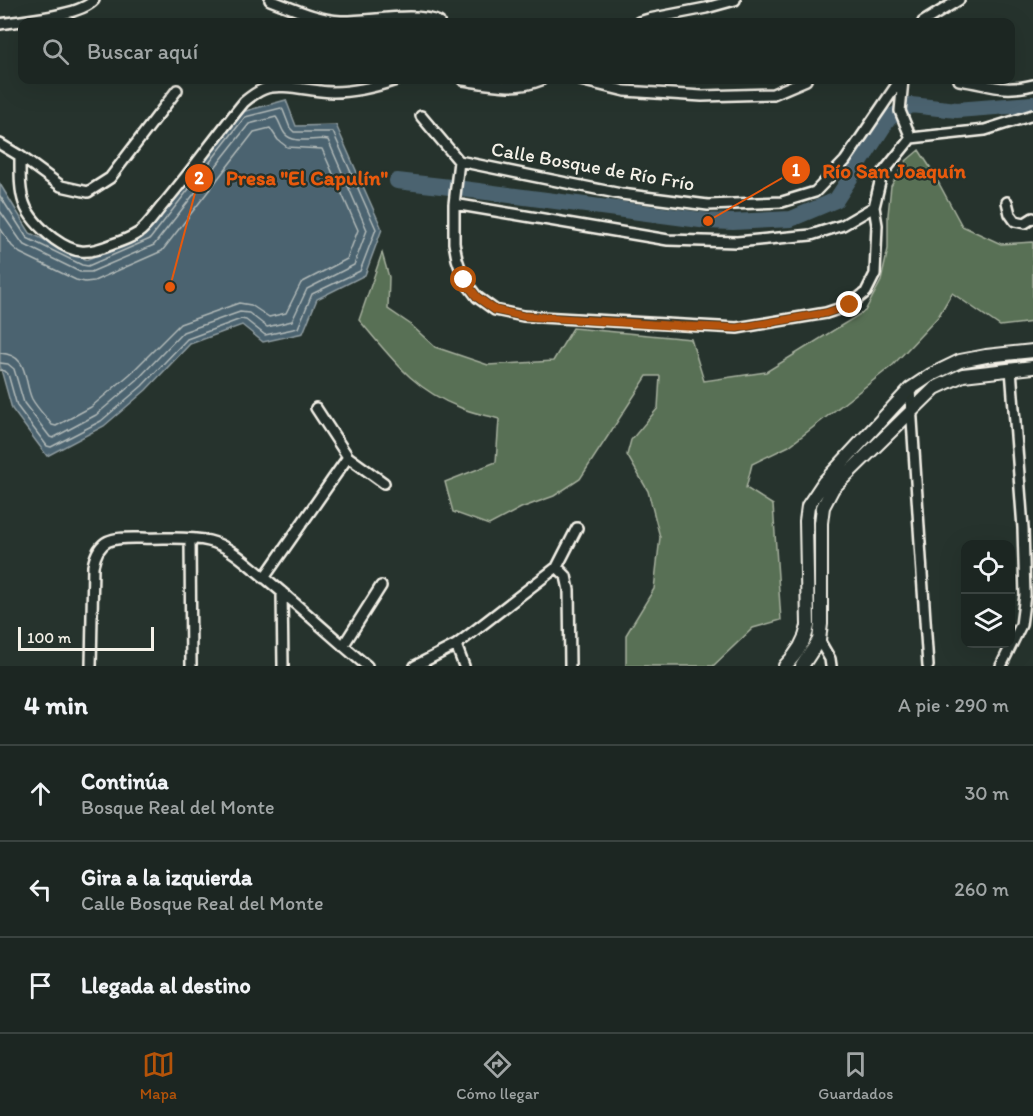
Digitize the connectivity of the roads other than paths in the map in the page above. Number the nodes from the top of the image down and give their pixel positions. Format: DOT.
graph roads {
  1 [pos="94,0"];
  2 [pos="270,0"];
  3 [pos="735,0"];
  4 [pos="959,0"];
  5 [pos="33,18"];
  6 [pos="327,18"];
  7 [pos="654,18"];
  8 [pos="930,18"];
  9 [pos="18,21"];
  10 [pos="0,24"];
  11 [pos="381,84"];
  12 [pos="487,84"];
  13 [pos="528,84"];
  14 [pos="596,84"];
  15 [pos="797,84"];
  16 [pos="898,84"];
  17 [pos="901,84"];
  18 [pos="977,84"];
  19 [pos="1033,85"];
  20 [pos="177,90"];
  21 [pos="1033,115"];
  22 [pos="422,116"];
  23 [pos="911,138"];
  24 [pos="0,144"];
  25 [pos="20,156"];
  26 [pos="459,160"];
  27 [pos="1007,202"];
  28 [pos="454,204"];
  29 [pos="874,207"];
  30 [pos="1033,218"];
  31 [pos="1033,351"];
  32 [pos="1033,367"];
  33 [pos="1011,369"];
  34 [pos="910,389"];
  35 [pos="316,408"];
  36 [pos="912,409"];
  37 [pos="348,458"];
  38 [pos="384,483"];
  39 [pos="577,528"];
  40 [pos="1028,530"];
  41 [pos="190,539"];
  42 [pos="557,567"];
  43 [pos="264,578"];
  44 [pos="381,586"];
  45 [pos="282,592"];
  46 [pos="819,640"];
  47 [pos="456,645"];
  48 [pos="343,646"];
  49 [pos="92,666"];
  50 [pos="191,666"];
  51 [pos="283,666"];
  52 [pos="367,666"];
  53 [pos="416,666"];
  54 [pos="464,666"];
  55 [pos="570,666"];
  56 [pos="785,666"];
  57 [pos="802,666"];
  58 [pos="831,666"];
  59 [pos="928,666"];
  60 [pos="1001,666"];
  1 -- 5 [label="street"];
  2 -- 6 [label="street"];
  3 -- 7 [label="street"];
  4 -- 8 [label="street"];
  9 -- 10 [label="street"];
  11 -- 25 [label="street"];
  12 -- 13 [label="street"];
  14 -- 15 [label="street"];
  16 -- 26 [label="street, Calle Bosque de Río Frío"];
  17 -- 23 [label="street"];
  18 -- 19 [label="street"];
  20 -- 25 [label="street"];
  21 -- 23 [label="street"];
  22 -- 26 [label="street"];
  23 -- 29 [label="street"];
  24 -- 25 [label="street"];
  26 -- 28 [label="street"];
  27 -- 30 [label="street"];
  28 -- 29 [label="street"];
  28 -- 29 [label="street"];
  31 -- 34 [label="main road"];
  32 -- 33 [label="main road"];
  33 -- 36 [label="main road"];
  33 -- 40 [label="street"];
  34 -- 36 [label="street"];
  34 -- 56 [label="main road"];
  35 -- 37 [label="street"];
  36 -- 46 [label="main road"];
  36 -- 59 [label="street"];
  37 -- 38 [label="street"];
  37 -- 43 [label="street"];
  39 -- 42 [label="street"];
  40 -- 60 [label="street"];
  41 -- 43 [label="street"];
  41 -- 49 [label="street"];
  41 -- 50 [label="street"];
  42 -- 47 [label="street"];
  42 -- 55 [label="street"];
  43 -- 45 [label="street"];
  44 -- 48 [label="street"];
  45 -- 48 [label="street"];
  45 -- 51 [label="street"];
  46 -- 57 [label="main road"];
  46 -- 58 [label="street"];
  47 -- 53 [label="street"];
  47 -- 54 [label="street"];
  48 -- 52 [label="street"];
}
